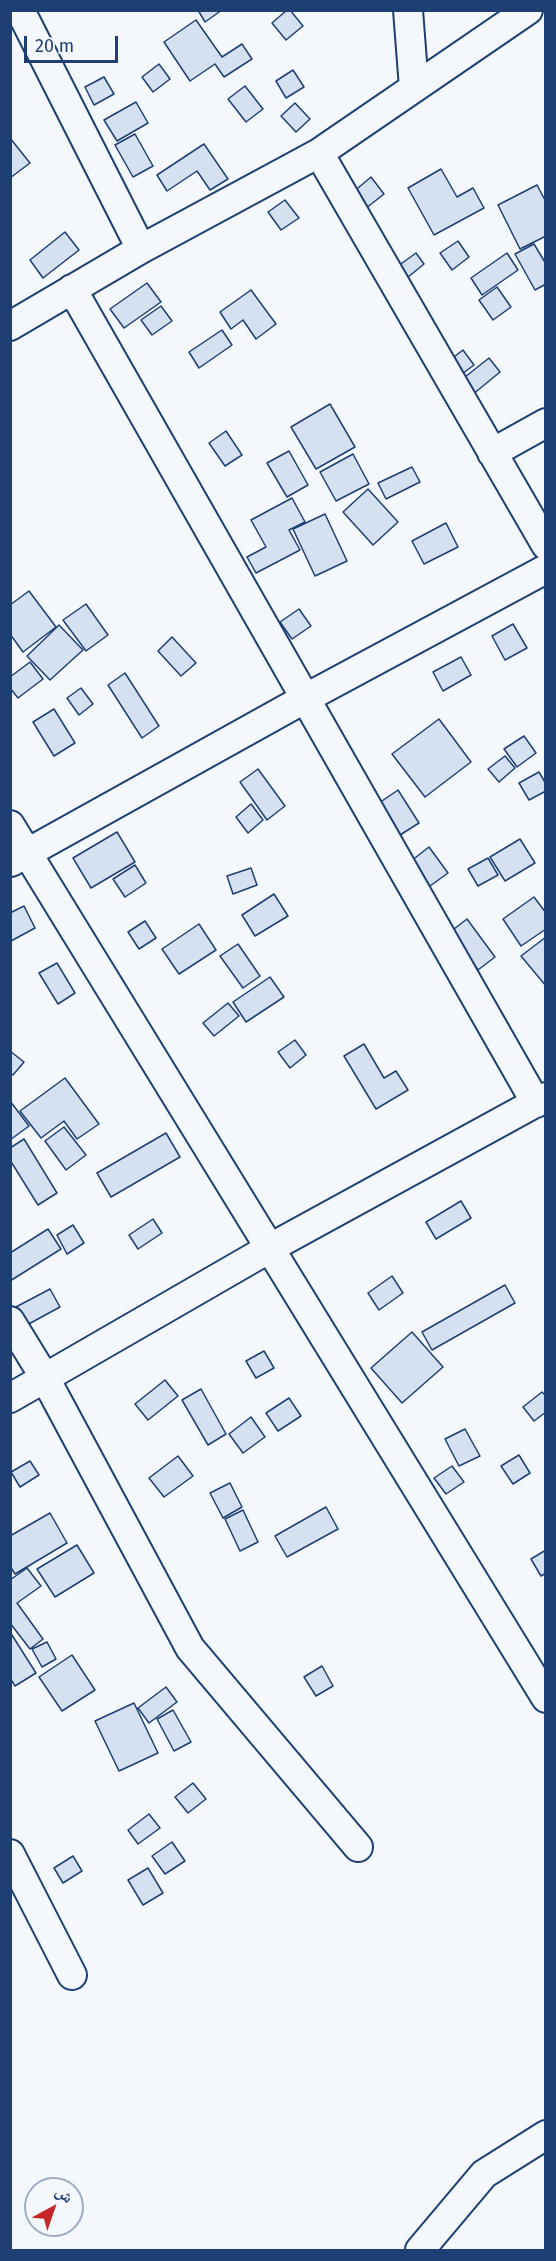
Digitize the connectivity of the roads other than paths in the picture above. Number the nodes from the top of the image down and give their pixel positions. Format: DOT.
graph roads {
  1 [pos="408,10"];
  2 [pos="528,10"];
  3 [pos="542,10"];
  4 [pos="25,18"];
  5 [pos="546,18"];
  6 [pos="414,88"];
  7 [pos="319,153"];
  8 [pos="141,249"];
  9 [pos="72,289"];
  10 [pos="10,326"];
  11 [pos="546,423"];
  12 [pos="492,453"];
  13 [pos="546,545"];
  14 [pos="546,569"];
  15 [pos="306,698"];
  16 [pos="10,825"];
  17 [pos="19,858"];
  18 [pos="541,1100"];
  19 [pos="270,1248"];
  20 [pos="10,1321"];
  21 [pos="45,1378"];
  22 [pos="10,1398"];
  23 [pos="546,1698"];
  24 [pos="358,1847"];
  25 [pos="10,1854"];
  26 [pos="72,1975"];
  27 [pos="546,2135"];
  28 [pos="420,2250"];
  1 -- 6 [label="street"];
  2 -- 6 [label="street"];
  3 -- 5 [label="street"];
  4 -- 8 [label="street"];
  6 -- 7 [label="street"];
  7 -- 8 [label="street"];
  7 -- 12 [label="street"];
  8 -- 9 [label="street"];
  9 -- 10 [label="street"];
  9 -- 15 [label="street"];
  11 -- 12 [label="street"];
  12 -- 13 [label="street"];
  14 -- 15 [label="street"];
  15 -- 17 [label="street"];
  15 -- 18 [label="street"];
  16 -- 17 [label="street"];
  17 -- 19 [label="street"];
  18 -- 19 [label="street"];
  19 -- 21 [label="street"];
  19 -- 23 [label="street"];
  20 -- 21 [label="street"];
  21 -- 22 [label="street"];
  21 -- 24 [label="street"];
  25 -- 26 [label="street"];
  27 -- 28 [label="street"];
}
